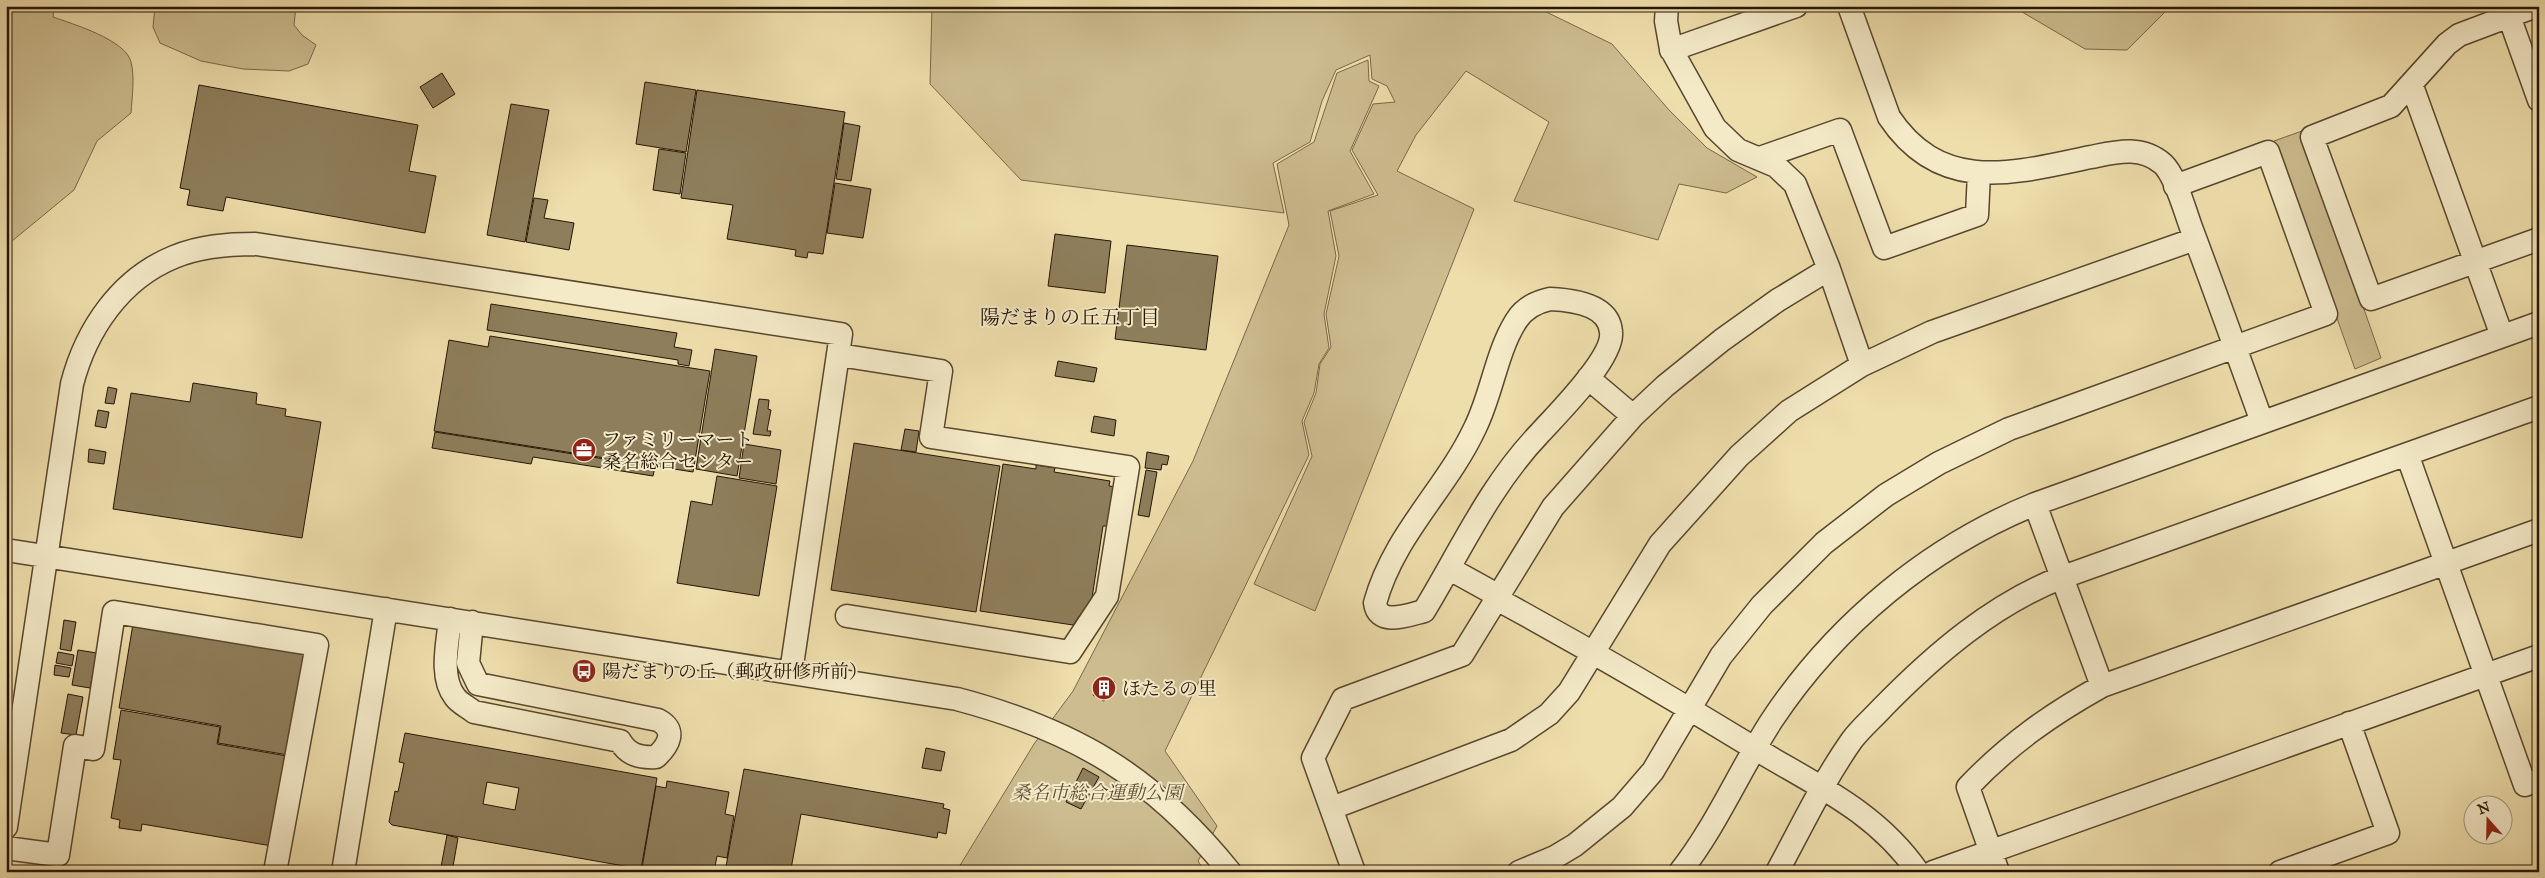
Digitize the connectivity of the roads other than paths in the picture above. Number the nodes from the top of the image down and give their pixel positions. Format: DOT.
graph roads {
  1 [pos="1667,6"];
  2 [pos="1796,6"];
  3 [pos="1849,6"];
  4 [pos="2536,6"];
  5 [pos="2509,16"];
  6 [pos="1671,50"];
  7 [pos="2412,86"];
  8 [pos="2539,100"];
  9 [pos="1760,158"];
  10 [pos="1979,173"];
  11 [pos="2175,186"];
  12 [pos="2195,239"];
  13 [pos="2539,239"];
  14 [pos="2476,262"];
  15 [pos="1829,269"];
  16 [pos="2539,323"];
  17 [pos="2502,336"];
  18 [pos="2235,347"];
  19 [pos="839,355"];
  20 [pos="1862,365"];
  21 [pos="1588,378"];
  22 [pos="2539,407"];
  23 [pos="1634,416"];
  24 [pos="2262,422"];
  25 [pos="2406,454"];
  26 [pos="2035,504"];
  27 [pos="2539,530"];
  28 [pos="6,550"];
  29 [pos="45,556"];
  30 [pos="2445,564"];
  31 [pos="1450,569"];
  32 [pos="2063,577"];
  33 [pos="1496,596"];
  34 [pos="386,609"];
  35 [pos="847,616"];
  36 [pos="461,621"];
  37 [pos="1592,652"];
  38 [pos="2539,656"];
  39 [pos="791,672"];
  40 [pos="2485,675"];
  41 [pos="2102,686"];
  42 [pos="1689,707"];
  43 [pos="2349,723"];
  44 [pos="1755,748"];
  45 [pos="2539,780"];
  46 [pos="1823,788"];
  47 [pos="1332,808"];
  48 [pos="6,828"];
  49 [pos="6,848"];
  50 [pos="1994,862"];
  51 [pos="275,872"];
  52 [pos="343,872"];
  53 [pos="1230,872"];
  54 [pos="1354,872"];
  55 [pos="1519,872"];
  56 [pos="1680,872"];
  57 [pos="1777,872"];
  58 [pos="1918,872"];
  59 [pos="1933,872"];
  60 [pos="2280,872"];
  1 -- 6 [label="street"];
  2 -- 6 [label="street"];
  3 -- 10 [label="street"];
  4 -- 5 [label="street"];
  5 -- 7 [label="street"];
  5 -- 8 [label="street"];
  6 -- 9 [label="street"];
  7 -- 14 [label="street"];
  7 -- 14 [label="street"];
  9 -- 10 [label="street"];
  9 -- 15 [label="street"];
  10 -- 11 [label="street"];
  11 -- 12 [label="street"];
  11 -- 18 [label="street"];
  12 -- 18 [label="street"];
  12 -- 20 [label="street"];
  13 -- 14 [label="street"];
  14 -- 17 [label="street"];
  15 -- 20 [label="street"];
  15 -- 23 [label="street"];
  16 -- 17 [label="street"];
  17 -- 24 [label="street"];
  18 -- 24 [label="street"];
  18 -- 42 [label="street"];
  19 -- 29 [label="street"];
  19 -- 35 [label="street"];
  19 -- 39 [label="street"];
  20 -- 37 [label="street"];
  21 -- 23 [label="street"];
  21 -- 31 [label="street"];
  21 -- 31 [label="street"];
  22 -- 25 [label="street"];
  23 -- 33 [label="street"];
  24 -- 26 [label="street"];
  25 -- 30 [label="street"];
  25 -- 32 [label="street"];
  26 -- 32 [label="street"];
  26 -- 44 [label="street"];
  27 -- 30 [label="street"];
  28 -- 29 [label="street"];
  29 -- 34 [label="street"];
  29 -- 48 [label="street"];
  30 -- 40 [label="street"];
  30 -- 41 [label="street"];
  31 -- 33 [label="street"];
  32 -- 41 [label="street"];
  32 -- 46 [label="street"];
  33 -- 37 [label="street"];
  33 -- 47 [label="street"];
  34 -- 36 [label="street"];
  34 -- 52 [label="street"];
  36 -- 36 [label="street"];
  36 -- 39 [label="street"];
  37 -- 42 [label="street"];
  37 -- 47 [label="street"];
  38 -- 40 [label="street"];
  39 -- 53 [label="street"];
  40 -- 43 [label="street"];
  40 -- 45 [label="street"];
  41 -- 50 [label="street"];
  42 -- 44 [label="street"];
  42 -- 55 [label="street"];
  43 -- 50 [label="street"];
  43 -- 60 [label="street"];
  44 -- 46 [label="street"];
  44 -- 56 [label="street"];
  46 -- 57 [label="street"];
  46 -- 58 [label="street"];
  47 -- 54 [label="street"];
  49 -- 51 [label="street"];
  50 -- 59 [label="street"];
}
